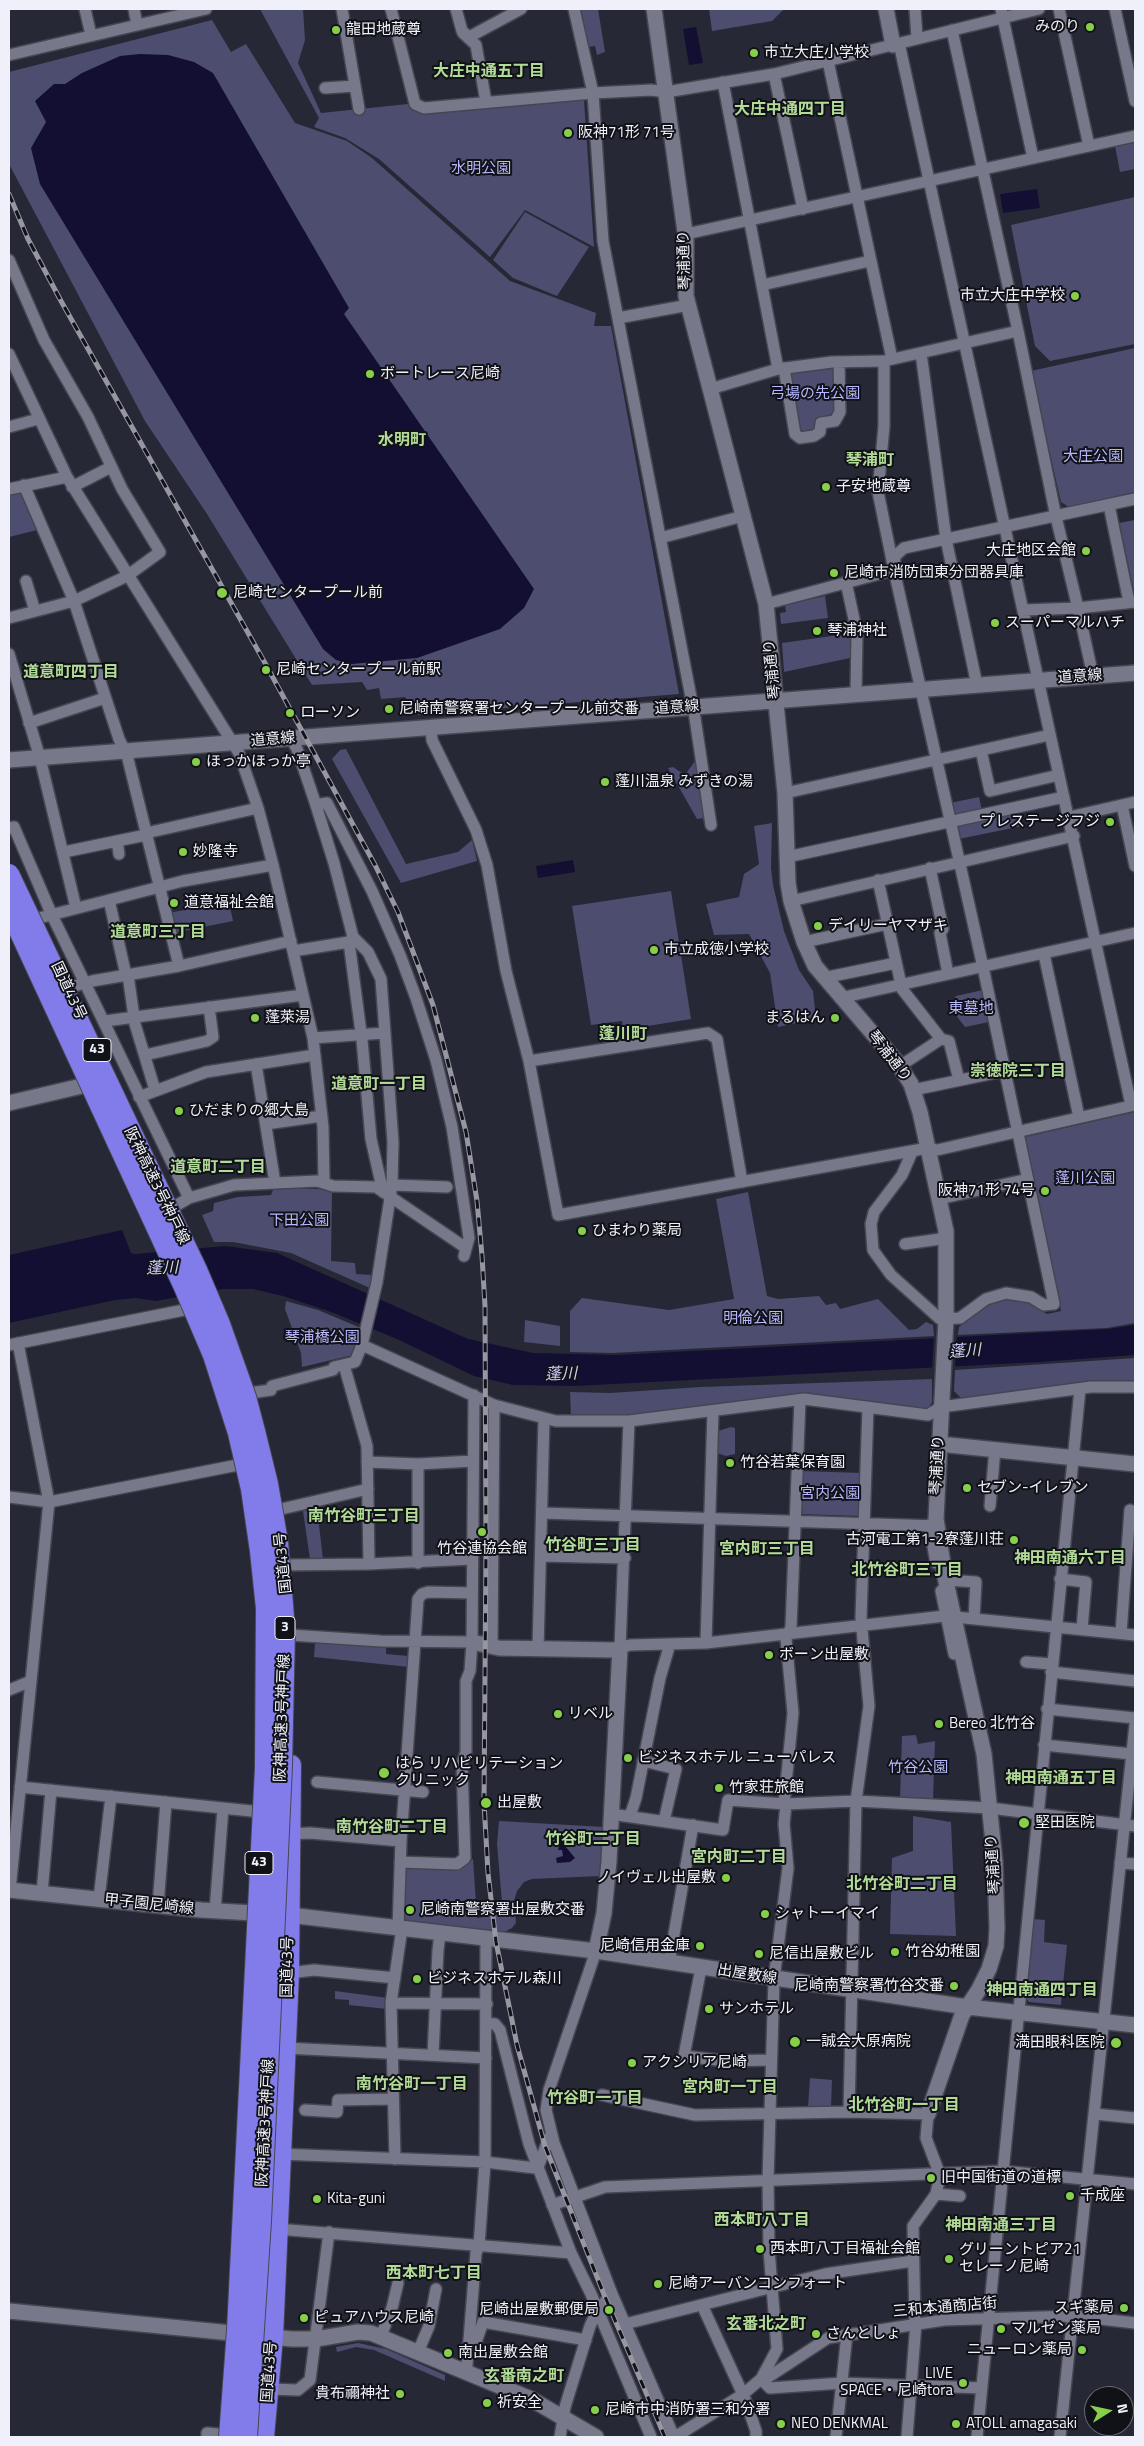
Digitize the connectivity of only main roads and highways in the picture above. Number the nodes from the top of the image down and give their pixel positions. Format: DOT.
graph roads {
  1 [pos="9,863"];
  2 [pos="9,874"];
  3 [pos="9,909"];
  4 [pos="9,920"];
  5 [pos="233,2437"];
  6 [pos="264,2437"];
  1 -- 6 [label="highway, 国道43号 / 43"];
  2 -- 5 [label="highway, 阪神高速3号神戸線 / 3, bridge"];
  3 -- 5 [label="highway, 阪神高速3号神戸線 / 3, bridge"];
  4 -- 5 [label="highway, 国道43号 / 43"];
}
